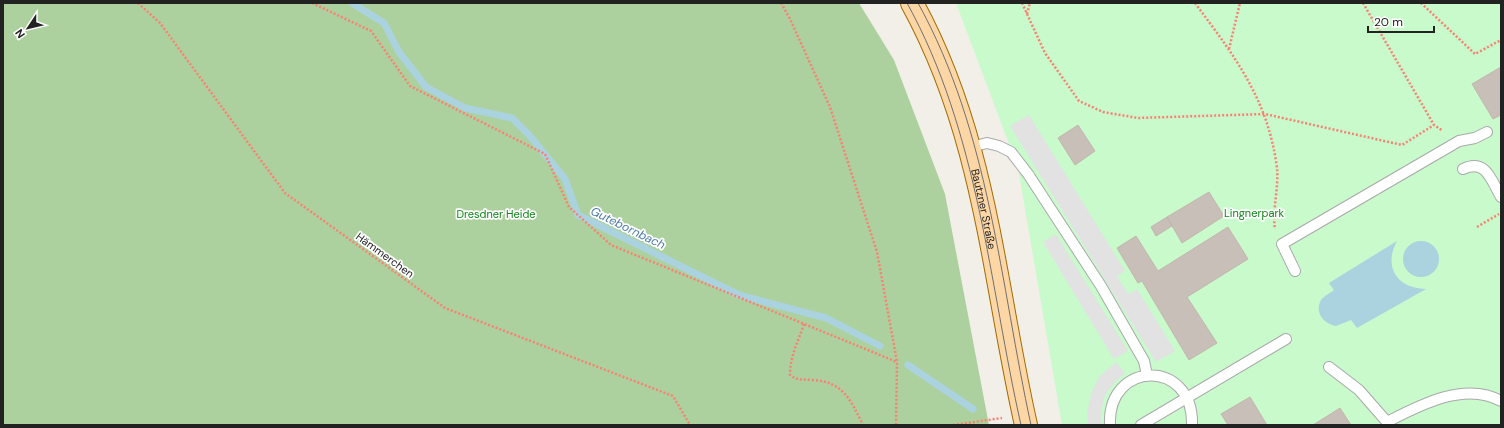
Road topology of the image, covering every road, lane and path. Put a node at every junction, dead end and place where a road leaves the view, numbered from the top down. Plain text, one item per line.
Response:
1 (138, 3) edge
2 (312, 3) edge
3 (781, 3) edge
4 (912, 3) edge
5 (1022, 3) edge
6 (1030, 3) edge
7 (1195, 3) edge
8 (1240, 3) edge
9 (1363, 3) edge
10 (1421, 3) edge
11 (1027, 14) junction
12 (1501, 40) edge
13 (1229, 49) junction
14 (1265, 114) junction
15 (1434, 125) junction
16 (1487, 132) dead end
17 (1459, 141) junction
18 (970, 148) junction
19 (1463, 168) dead end
20 (1501, 197) edge
21 (1493, 217) dead end
22 (1477, 227) dead end
23 (1282, 244) junction
24 (1294, 271) dead end
25 (804, 324) junction
26 (1286, 339) dead end
27 (897, 362) junction
28 (1329, 367) dead end
29 (1147, 375) junction
30 (1188, 397) junction
31 (1501, 401) edge
32 (1025, 420) edge
33 (690, 425) edge
34 (864, 425) edge
35 (896, 425) edge
36 (954, 425) edge
37 (1110, 425) edge
38 (1141, 425) edge
39 (1192, 425) edge

1 - 33 path, Hämmerchen
2 - 25 path
3 - 27 path
4 - 18 main road, Bautzner Straße
5 - 11 path
6 - 11 path
7 - 13 path
8 - 13 path
9 - 15 path
10 - 12 path
11 - 14 path
13 - 14 path
14 - 15 path
14 - 23 path
15 - 17 path
16 - 17 lane
17 - 23 lane
18 - 29 lane
18 - 32 main road, Bautzner Straße
19 - 20 lane
21 - 22 path
23 - 24 lane
25 - 27 path
25 - 34 path
26 - 30 lane
27 - 35 path
28 - 31 lane
29 - 30 lane
29 - 37 lane
30 - 38 lane
30 - 39 lane
32 - 36 path

